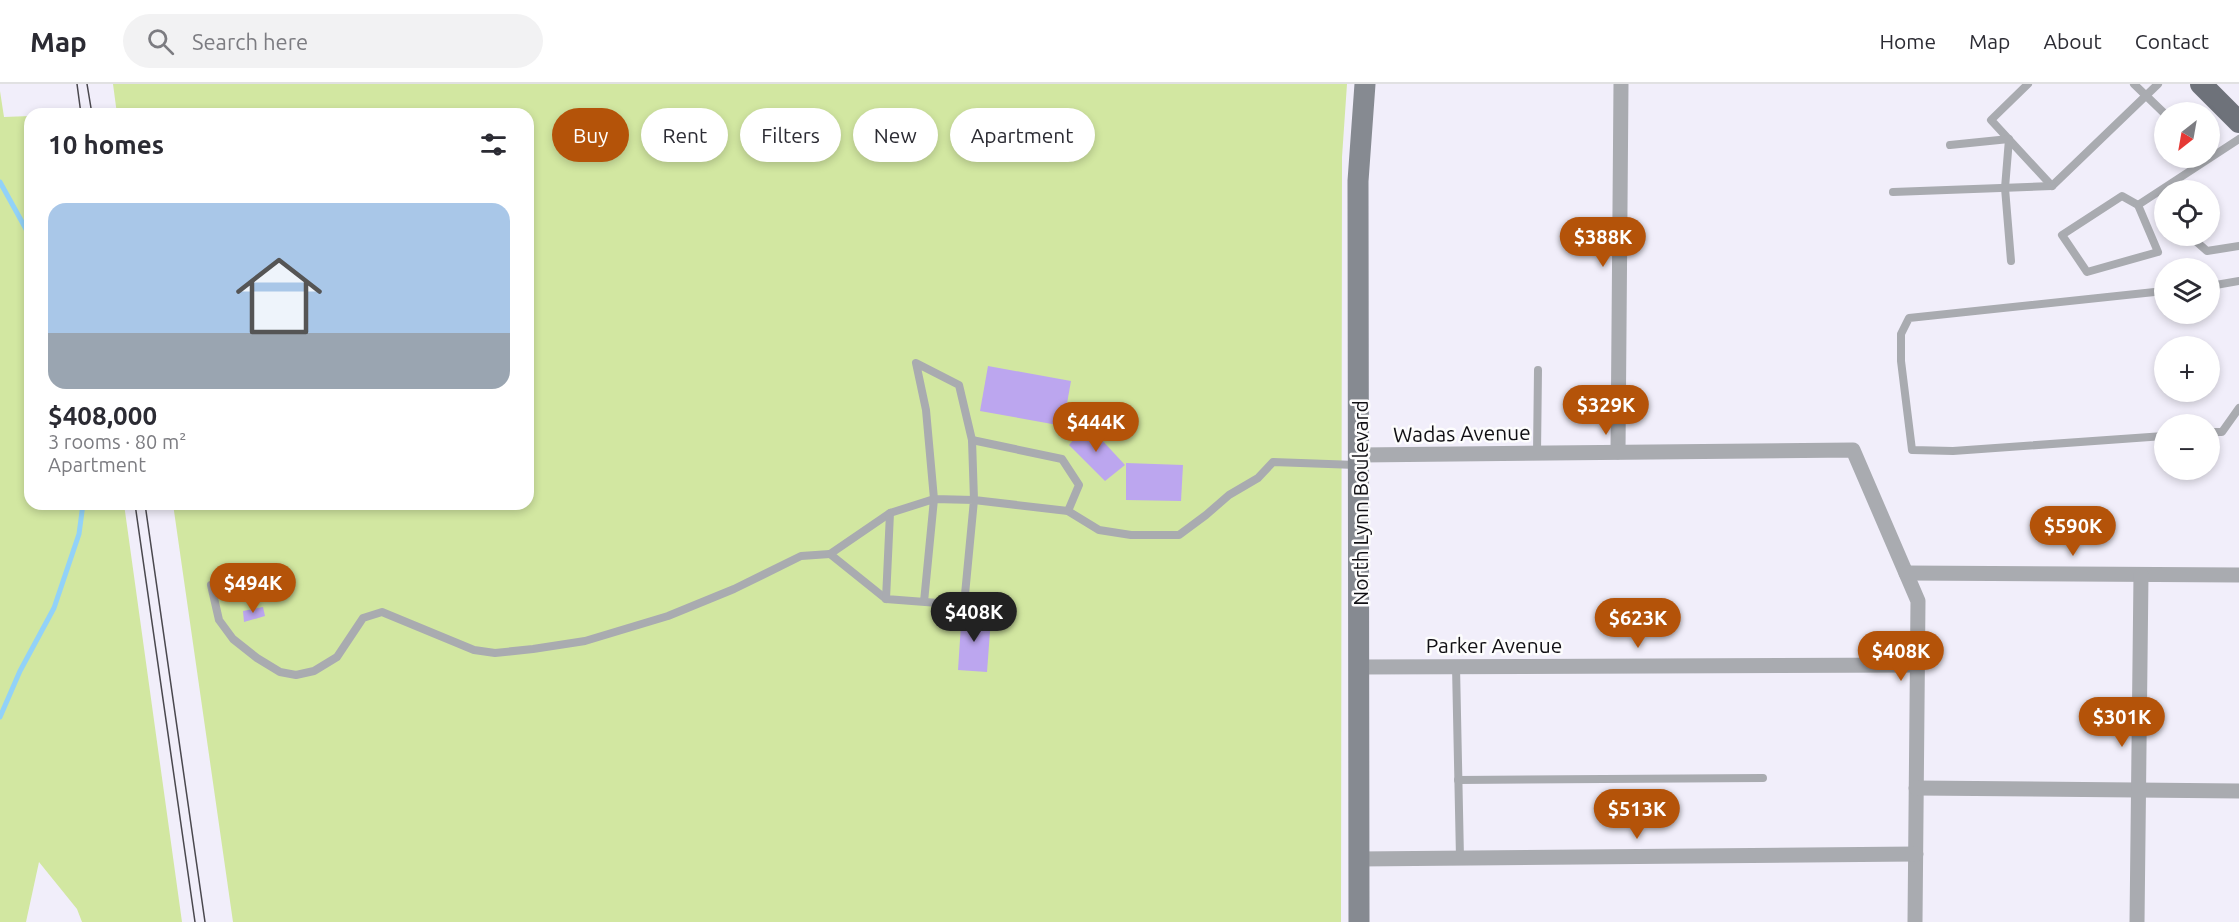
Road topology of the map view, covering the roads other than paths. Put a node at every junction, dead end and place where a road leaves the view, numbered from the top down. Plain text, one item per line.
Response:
1 (1365, 84) edge
2 (1621, 84) edge
3 (2028, 84) edge
4 (2134, 84) edge
5 (2158, 84) edge
6 (2200, 84) edge
7 (2146, 96) junction
8 (2154, 104) edge
9 (2239, 122) edge
10 (2239, 139) edge
11 (2009, 140) junction
12 (1950, 145) dead end
13 (2052, 186) junction
14 (2005, 188) junction
15 (1893, 192) dead end
16 (2138, 205) junction
17 (2201, 246) edge
18 (2239, 246) edge
19 (2011, 261) dead end
20 (2239, 281) edge
21 (2220, 284) edge
22 (2154, 292) edge
23 (1538, 370) dead end
24 (2239, 408) edge
25 (2220, 432) edge
26 (2154, 437) edge
27 (972, 440) junction
28 (1618, 452) junction
29 (1537, 453) junction
30 (1360, 460) junction
31 (934, 499) junction
32 (974, 500) junction
33 (1068, 510) junction
34 (890, 513) junction
35 (830, 554) junction
36 (1906, 573) junction
37 (2141, 574) junction
38 (2239, 575) edge
39 (211, 585) dead end
40 (886, 599) junction
41 (924, 602) junction
42 (1917, 665) junction
43 (1456, 666) junction
44 (1360, 667) junction
45 (1763, 778) dead end
46 (1458, 780) junction
47 (1916, 788) junction
48 (2138, 791) junction
49 (2239, 792) edge
50 (1916, 854) junction
51 (1460, 858) junction
52 (1359, 859) junction
53 (1359, 922) edge
54 (1915, 922) edge
55 (2137, 922) edge

1 - 30 street, North Lynn Boulevard
2 - 28 street
3 - 11 lane
4 - 7 lane
5 - 7 lane
6 - 9 main road
7 - 8 lane
7 - 13 lane
10 - 16 lane
11 - 12 lane
11 - 13 lane
11 - 14 lane
13 - 14 lane
14 - 15 lane
14 - 19 lane
16 - 16 lane
17 - 18 lane
20 - 21 lane
22 - 26 lane
23 - 29 lane
24 - 25 lane
27 - 31 lane
27 - 32 lane
27 - 33 lane
28 - 29 street, Wadas Avenue
28 - 36 street, Wadas Avenue
29 - 30 street, Wadas Avenue
30 - 33 lane
30 - 44 street, North Lynn Boulevard
31 - 32 lane
31 - 34 lane
31 - 41 lane
32 - 33 lane
32 - 41 lane
34 - 35 lane
34 - 40 lane
35 - 39 lane
35 - 40 lane
36 - 37 street
36 - 42 street
37 - 38 street
37 - 48 street
40 - 41 lane
42 - 43 street, Parker Avenue
42 - 47 street
43 - 44 street, Parker Avenue
43 - 46 lane
44 - 52 street, North Lynn Boulevard
45 - 46 lane
46 - 51 lane
47 - 48 street
47 - 50 street
48 - 49 street
48 - 55 street
50 - 51 street
50 - 54 street
51 - 52 street
52 - 53 street, North Lynn Boulevard

